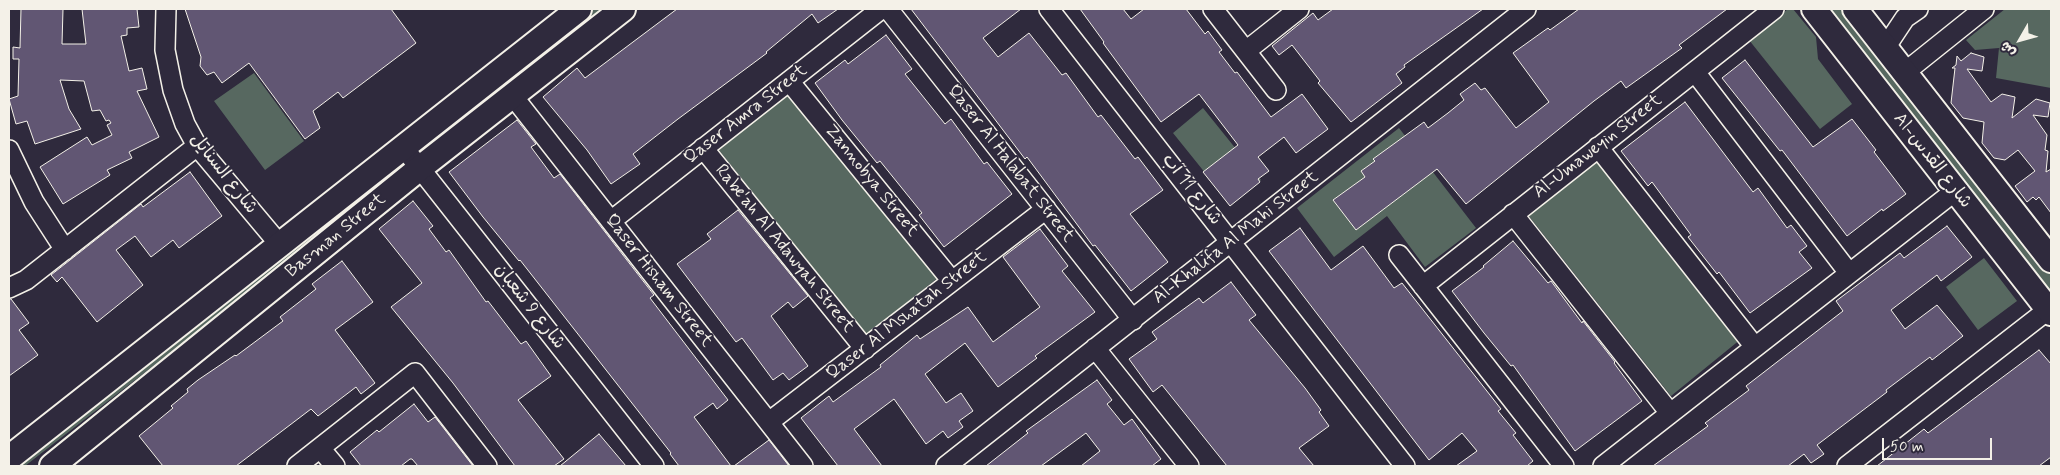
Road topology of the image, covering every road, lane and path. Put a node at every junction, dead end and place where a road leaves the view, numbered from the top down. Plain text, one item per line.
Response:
1 (166, 9) edge
2 (579, 9) edge
3 (623, 9) edge
4 (881, 9) edge
5 (888, 9) edge
6 (1049, 9) edge
7 (1213, 9) edge
8 (1299, 9) edge
9 (1526, 9) edge
10 (1774, 9) edge
11 (1814, 9) edge
12 (1855, 9) edge
13 (1918, 9) edge
14 (1974, 12) edge
15 (1885, 48) junction
16 (1246, 51) junction
17 (1695, 72) junction
18 (1904, 73) junction
19 (790, 81) junction
20 (1276, 90) dead end
21 (512, 95) junction
22 (197, 146) junction
23 (1598, 147) junction
24 (404, 148) junction
25 (704, 148) junction
26 (9, 150) edge
27 (420, 168) junction
28 (1955, 191) junction
29 (1046, 210) junction
30 (1514, 214) junction
31 (611, 221) junction
32 (1231, 241) junction
33 (280, 245) junction
34 (65, 250) junction
35 (1399, 255) dead end
36 (2051, 260) edge
37 (1849, 273) junction
38 (952, 281) junction
39 (1423, 286) junction
40 (9, 288) edge
41 (2050, 311) edge
42 (1133, 320) junction
43 (1755, 347) junction
44 (1095, 348) junction
45 (865, 349) junction
46 (1670, 413) junction
47 (769, 422) junction
48 (320, 448) junction
49 (9, 458) edge
50 (1400, 465) edge
51 (52, 466) edge
52 (297, 466) edge
53 (335, 466) edge
54 (487, 466) edge
55 (654, 466) edge
56 (803, 466) edge
57 (946, 466) edge
58 (1189, 466) edge
59 (1564, 466) edge
60 (1602, 466) edge
61 (1847, 466) edge

1 - 22 street, شارع السنايل
2 - 24 main road, Basman Street
3 - 21 main road, Basman Street
4 - 19 street, Qaser Amra Street
5 - 29 street, Qaser Al Halabat Street
6 - 32 street, شارع 11 آب
7 - 16 street
8 - 16 street
9 - 32 street, Al-Khalifa Al Mahi Street
10 - 17 street, Al-Umaweyin Street
11 - 28 main road, Al-شارع القدس
12 - 15 main road, Al-شارع القدس
13 - 15 street
14 - 18 street
15 - 18 main road, Al-شارع القدس
16 - 20 street
17 - 23 street, Al-Umaweyin Street
17 - 37 street
18 - 36 main road, Al-شارع القدس
19 - 25 street, Qaser Amra Street
19 - 38 street, Zannobya Street
21 - 27 main road, Basman Street
21 - 31 street, Qaser Hisham Street
22 - 33 street, شارع السنايل
22 - 34 street
23 - 30 street, Al-Umaweyin Street
23 - 43 street
24 - 27 street, شارع 9 شعبان
24 - 33 main road, Basman Street
25 - 31 street, Qaser Amra Street
25 - 45 street, Rabe'ah Al Adawyah Street
26 - 34 street
27 - 51 main road, Basman Street
27 - 55 street, شارع 9 شعبان
28 - 37 street
28 - 41 main road, Al-شارع القدس
29 - 38 street, Qaser Al Mshatah Street
29 - 42 street, Qaser Al Halabat Street
30 - 39 street, Al-Umaweyin Street
30 - 46 street
31 - 47 street, Qaser Hisham Street
32 - 42 street, Al-Khalifa Al Mahi Street
32 - 50 street, شارع 11 آب
33 - 49 main road, Basman Street
34 - 40 street
35 - 39 street
37 - 43 street
38 - 45 street, Qaser Al Mshatah Street
39 - 59 street
41 - 61 street
42 - 44 street, Al-Khalifa Al Mahi Street
43 - 46 street
44 - 57 street, Al-Khalifa Al Mahi Street
44 - 58 street
45 - 47 street, Qaser Al Mshatah Street
46 - 60 street
47 - 56 street, Qaser Hisham Street
48 - 52 street
48 - 53 street
48 - 54 street

